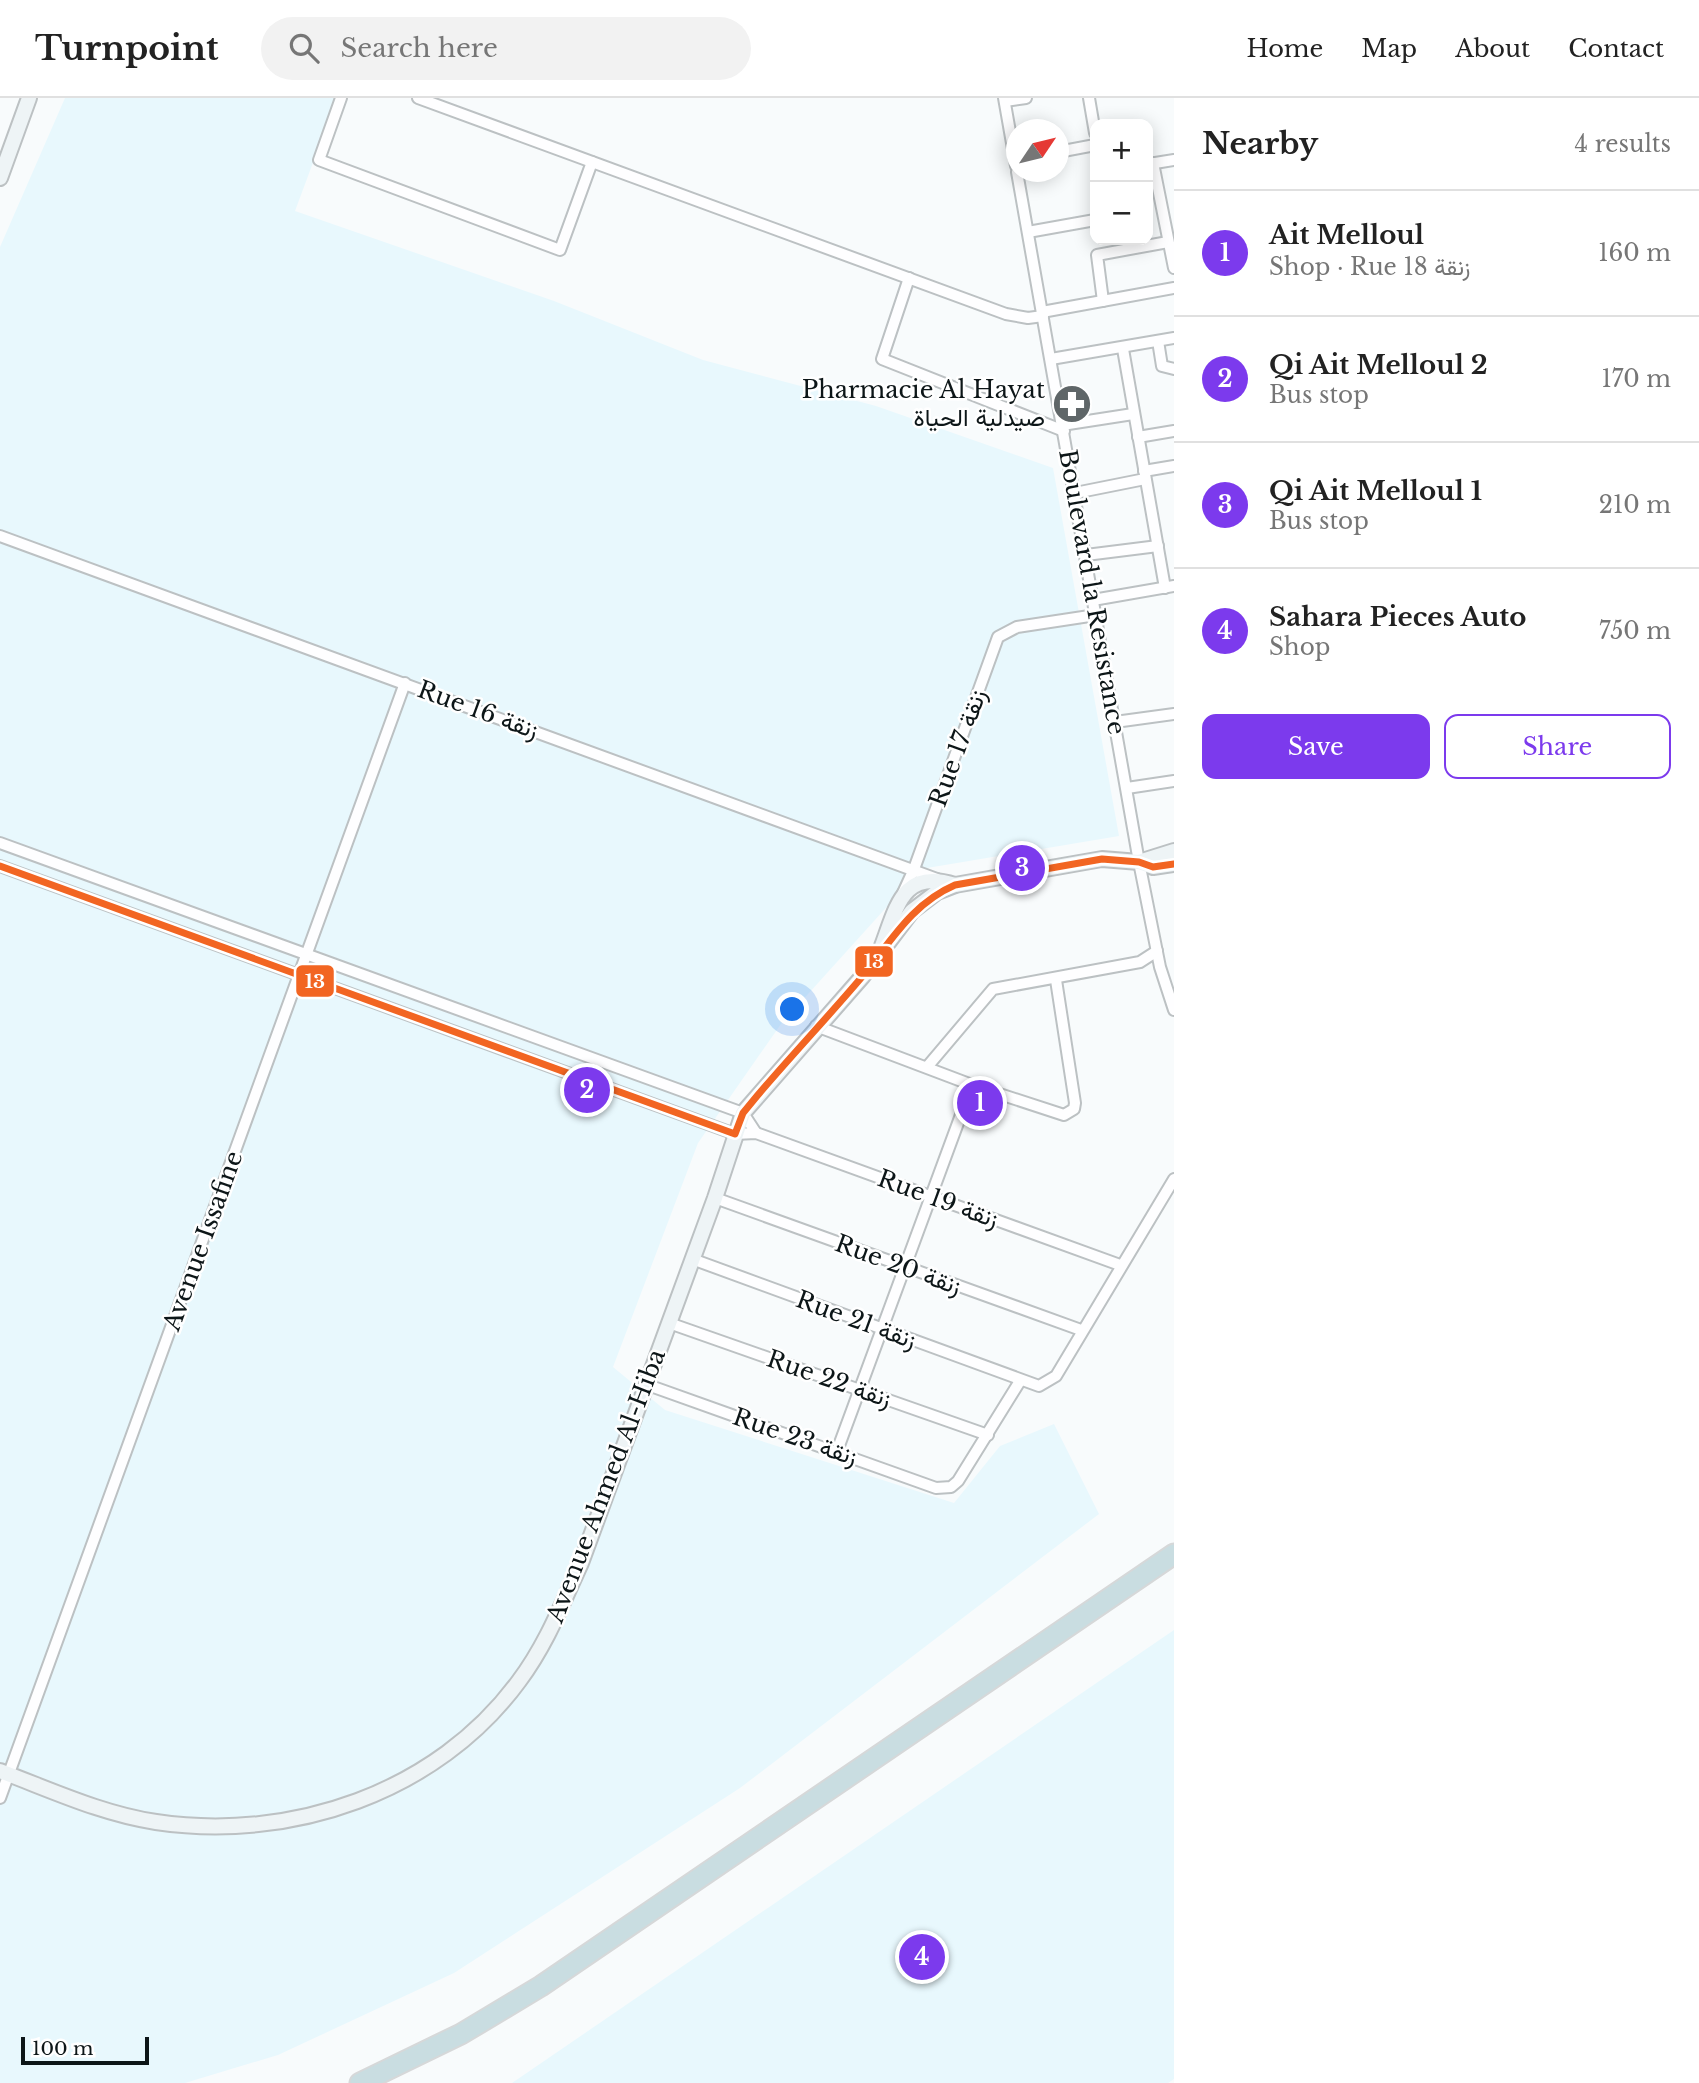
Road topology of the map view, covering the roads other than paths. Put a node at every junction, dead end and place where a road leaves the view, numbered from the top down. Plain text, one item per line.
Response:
1 (29, 98) edge
2 (341, 98) edge
3 (418, 98) edge
4 (1026, 98) edge
5 (1089, 98) edge
6 (1005, 99) edge
7 (1009, 119) edge
8 (1093, 119) edge
9 (1090, 146) edge
10 (1069, 150) edge
11 (1174, 160) edge
12 (592, 162) junction
13 (1153, 164) edge
14 (1153, 170) edge
15 (0, 178) edge
16 (1020, 182) edge
17 (1090, 221) edge
18 (1170, 225) edge
19 (1028, 232) junction
20 (1168, 242) junction
21 (1113, 245) edge
22 (1114, 252) junction
23 (1174, 268) edge
24 (909, 278) junction
25 (1174, 288) edge
26 (1103, 302) junction
27 (1043, 314) junction
28 (1174, 338) edge
29 (1158, 341) junction
30 (1123, 349) junction
31 (1051, 359) junction
32 (1174, 369) edge
33 (1133, 414) junction
34 (1063, 428) junction
35 (1174, 431) edge
36 (1138, 437) junction
37 (1174, 466) edge
38 (1145, 475) junction
39 (1074, 493) junction
40 (0, 536) edge
41 (1158, 546) junction
42 (1086, 555) junction
43 (1174, 564) edge
44 (1168, 583) edge
45 (1093, 600) junction
46 (1096, 615) junction
47 (405, 683) junction
48 (1174, 714) edge
49 (1115, 722) junction
50 (1174, 780) edge
51 (1127, 788) junction
52 (0, 843) edge
53 (21, 850) junction
54 (1174, 851) edge
55 (1139, 862) junction
56 (1174, 864) edge
57 (0, 866) edge
58 (15, 871) junction
59 (915, 876) junction
60 (109, 882) junction
61 (955, 885) junction
62 (102, 903) junction
63 (912, 911) junction
64 (1157, 951) junction
65 (305, 953) junction
66 (879, 954) junction
67 (1140, 962) junction
68 (1160, 967) junction
69 (297, 973) junction
70 (1056, 980) junction
71 (1174, 1010) edge
72 (816, 1026) junction
73 (927, 1067) junction
74 (620, 1068) junction
75 (972, 1084) junction
76 (614, 1088) junction
77 (743, 1113) junction
78 (756, 1133) junction
79 (735, 1134) junction
80 (1174, 1179) edge
81 (931, 1196) junction
82 (715, 1198) junction
83 (692, 1259) junction
84 (1120, 1265) junction
85 (904, 1268) junction
86 (669, 1323) junction
87 (881, 1329) junction
88 (1081, 1330) junction
89 (1020, 1381) junction
90 (645, 1384) junction
91 (859, 1389) junction
92 (988, 1435) junction
93 (837, 1451) junction
94 (1174, 1555) edge
95 (1174, 1569) edge
96 (4, 1773) edge
97 (0, 1798) edge
98 (360, 2083) edge
99 (390, 2083) edge

1 - 15 street
2 - 12 street
3 - 12 street
4 - 6 street
5 - 8 street
6 - 7 street, Boulevard la Resistance
9 - 10 street
11 - 13 street
12 - 24 street
14 - 18 street
16 - 19 street, Boulevard la Resistance
17 - 19 street
18 - 20 street
19 - 27 street, Boulevard la Resistance
20 - 22 street
20 - 23 street
21 - 22 street
22 - 26 street
24 - 27 street
24 - 34 street
25 - 26 street
26 - 27 street
27 - 31 street, Boulevard la Resistance
28 - 29 street
29 - 30 street
29 - 32 street
30 - 31 street
30 - 33 street
31 - 34 street, Boulevard la Resistance
33 - 34 street
33 - 36 street
34 - 39 street, Boulevard la Resistance
35 - 36 street
36 - 38 street
37 - 38 street
38 - 39 street
38 - 41 street
39 - 42 street, Boulevard la Resistance
40 - 47 street, Rue 16 زنقة
41 - 42 street
41 - 44 street
42 - 45 street, Boulevard la Resistance
43 - 44 street
44 - 45 street
45 - 46 street, Boulevard la Resistance
46 - 49 street, Boulevard la Resistance
46 - 59 street, Rue 17 زنقة
47 - 59 street, Rue 16 زنقة
47 - 65 street, Avenue Issafine
48 - 49 street
49 - 51 street, Boulevard la Resistance
50 - 51 street
51 - 55 street, Boulevard la Resistance
52 - 53 street
53 - 58 street
53 - 60 street
54 - 55 street
55 - 56 street, Avenue Ahmed Al-Hiba
55 - 61 street, Avenue Ahmed Al-Hiba
55 - 64 street, Boulevard la Resistance
57 - 58 street
58 - 62 street
59 - 61 street
59 - 63 street
59 - 66 street
60 - 62 street
60 - 65 street
61 - 63 street, Avenue Ahmed Al-Hiba
62 - 69 street
63 - 66 street, Avenue Ahmed Al-Hiba
64 - 67 street
64 - 68 street, Boulevard la Resistance
65 - 69 street, Avenue Issafine
65 - 74 street
66 - 72 street, Avenue Ahmed Al-Hiba
67 - 68 street
67 - 70 street
68 - 71 street, Boulevard la Resistance
69 - 76 street
69 - 96 street, Avenue Issafine
70 - 73 street
70 - 75 street
72 - 73 street
72 - 77 street, Avenue Ahmed Al-Hiba
73 - 75 street
74 - 76 street
74 - 77 street
75 - 81 street
76 - 79 street
77 - 78 street
77 - 79 street, Avenue Ahmed Al-Hiba
78 - 79 street, Rue 19 زنقة
78 - 81 street, Rue 19 زنقة
79 - 82 street, Avenue Ahmed Al-Hiba
80 - 84 street
81 - 84 street, Rue 19 زنقة
81 - 85 street
82 - 83 street, Avenue Ahmed Al-Hiba
82 - 85 street, Rue 20 زنقة
83 - 86 street, Avenue Ahmed Al-Hiba
83 - 87 street, Rue 21 زنقة
84 - 88 street
85 - 87 street
85 - 88 street, Rue 20 زنقة
86 - 90 street, Avenue Ahmed Al-Hiba
86 - 91 street, Rue 22 زنقة
87 - 89 street, Rue 21 زنقة
87 - 91 street
88 - 89 street
89 - 92 street
90 - 93 street, Rue 23 زنقة
90 - 96 street, Avenue Ahmed Al-Hiba
91 - 92 street, Rue 22 زنقة
91 - 93 street
92 - 93 street, Rue 23 زنقة
94 - 98 highway
95 - 99 highway
96 - 97 street, Avenue Issafine

